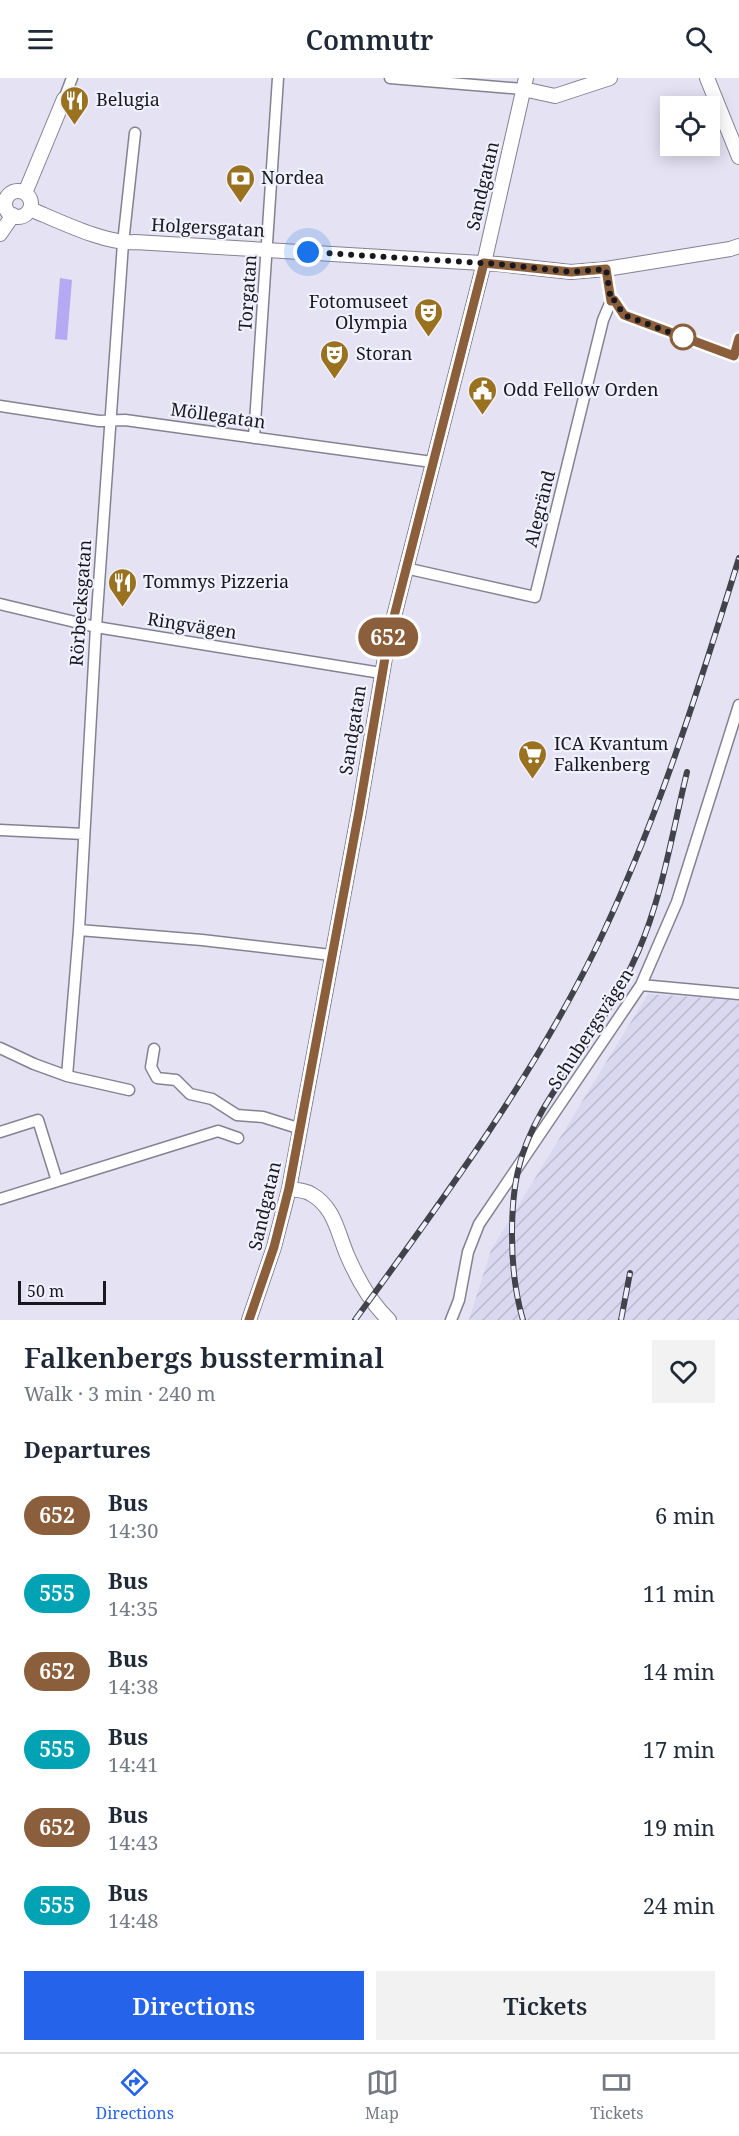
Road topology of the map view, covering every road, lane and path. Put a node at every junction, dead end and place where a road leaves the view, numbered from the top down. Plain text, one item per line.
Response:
1 (72, 78) edge
2 (278, 78) edge
3 (390, 78) edge
4 (610, 78) edge
5 (707, 78) edge
6 (524, 83) edge
7 (64, 99) joint
8 (135, 133) dead end
9 (739, 157) edge
10 (25, 193) junction
11 (3, 197) edge
12 (30, 209) junction
13 (13, 215) junction
14 (0, 234) edge
15 (123, 243) junction
16 (739, 246) edge
17 (268, 249) junction
18 (484, 263) junction
19 (606, 269) junction
20 (611, 301) junction
21 (739, 338) edge
22 (0, 406) edge
23 (110, 420) junction
24 (254, 438) junction
25 (432, 462) junction
26 (405, 567) junction
27 (0, 604) edge
28 (96, 627) junction
29 (381, 673) junction
30 (739, 705) edge
31 (0, 830) edge
32 (84, 834) junction
33 (78, 930) junction
34 (331, 955) junction
35 (641, 985) junction
36 (739, 994) edge
37 (0, 1048) edge
38 (154, 1049) dead end
39 (67, 1076) junction
40 (129, 1090) dead end
41 (300, 1129) junction
42 (0, 1132) edge
43 (238, 1138) dead end
44 (57, 1181) junction
45 (289, 1188) junction
46 (0, 1199) edge
47 (384, 1318) edge
48 (249, 1320) edge
49 (451, 1320) edge

1 - 7 street
2 - 17 street, Torgatan
3 - 6 street
4 - 6 main road
5 - 9 main road
6 - 18 main road, Sandgatan
7 - 10 main road
8 - 15 street, Rörbecksgatan
10 - 11 main road
10 - 12 main road
11 - 13 main road
12 - 13 main road
12 - 15 main road, Holgersgatan
13 - 14 main road
15 - 17 main road, Holgersgatan
15 - 23 street, Rörbecksgatan
16 - 19 main road, Holgersgatan
17 - 18 main road, Holgersgatan
17 - 24 street, Torgatan
18 - 19 main road, Holgersgatan
18 - 25 main road, Sandgatan
19 - 20 street
20 - 21 street
20 - 26 street, Alegränd
22 - 23 street, Möllegatan
23 - 24 street, Möllegatan
23 - 28 street, Rörbecksgatan
24 - 25 street, Möllegatan
25 - 26 main road, Sandgatan
26 - 29 main road, Sandgatan
27 - 28 street, Ringvägen
28 - 29 street, Ringvägen
28 - 32 street, Rörbecksgatan
29 - 34 main road, Sandgatan
30 - 35 street, Schubergsvägen
31 - 32 street
32 - 33 street, Rörbecksgatan
33 - 34 street
33 - 39 street, Rörbecksgatan
34 - 41 main road, Sandgatan
35 - 36 street
35 - 49 street, Schubergsvägen
37 - 39 street
38 - 41 street
39 - 40 street
41 - 45 main road, Sandgatan
42 - 44 street
43 - 44 street
44 - 46 street
45 - 47 main road
45 - 48 main road, Sandgatan

